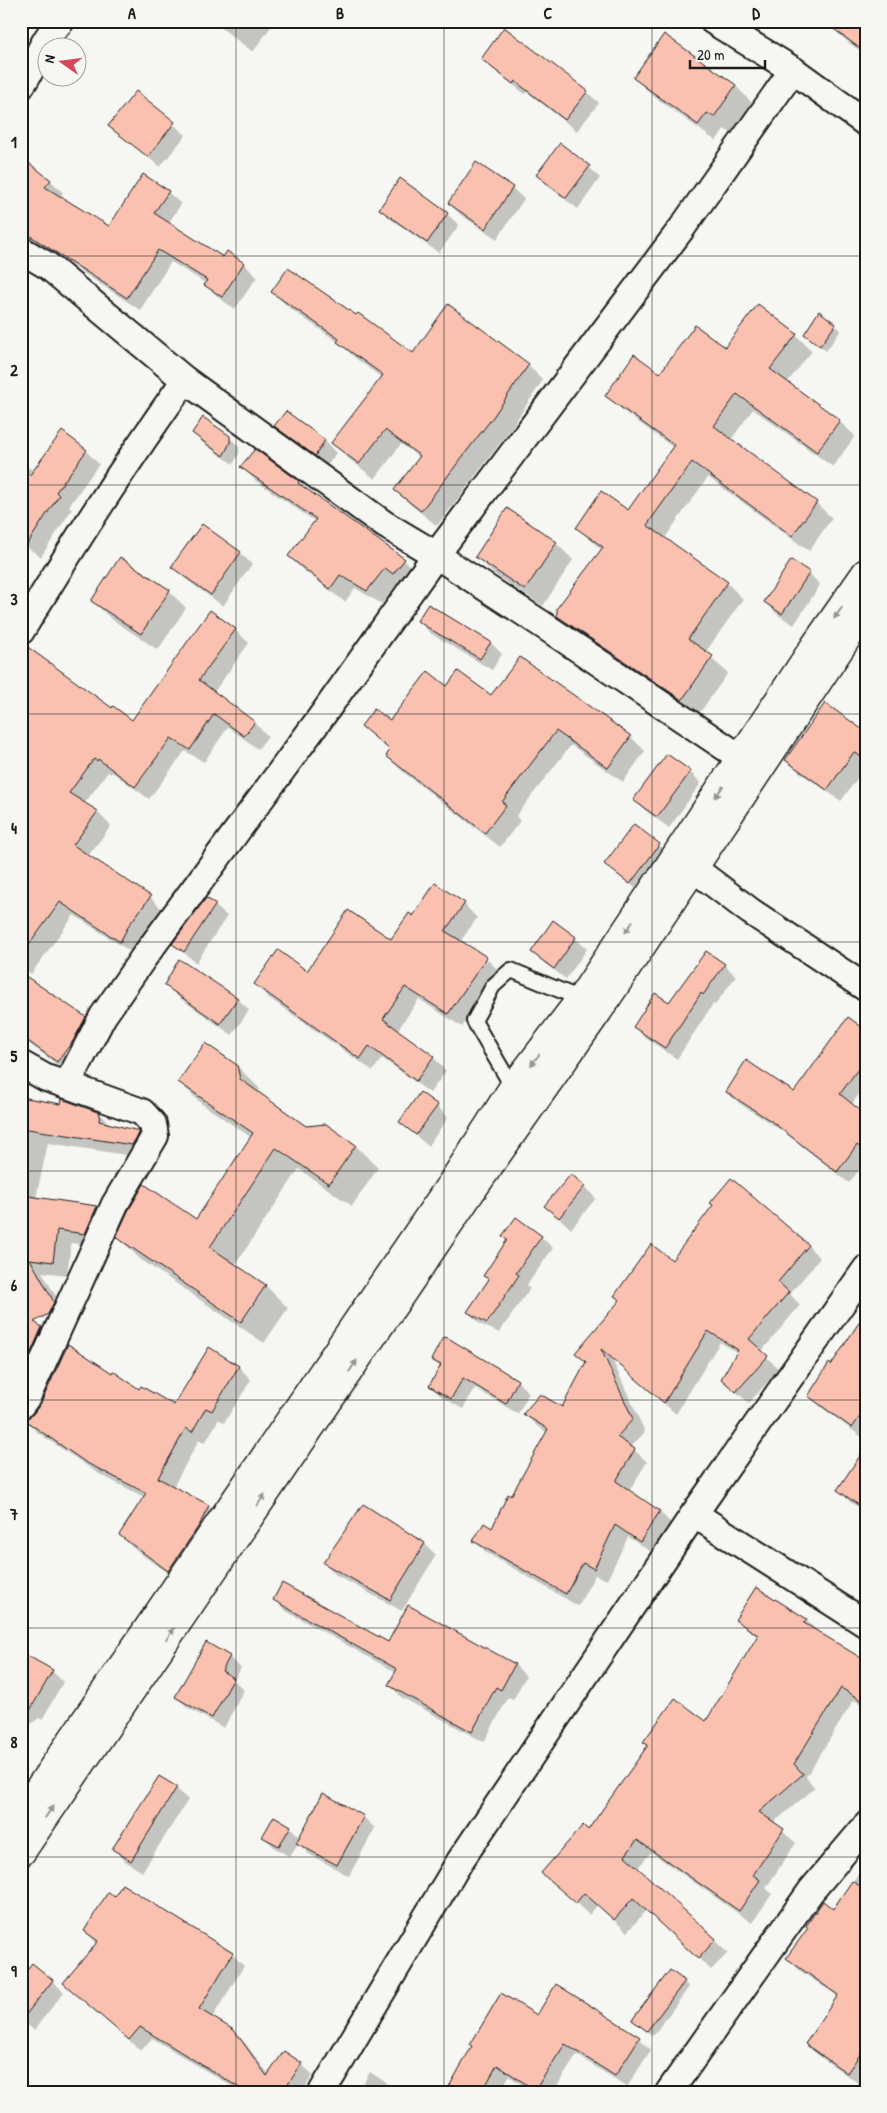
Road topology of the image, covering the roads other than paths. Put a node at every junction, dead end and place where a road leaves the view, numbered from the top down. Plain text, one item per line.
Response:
1 (61, 21) edge
2 (713, 21) edge
3 (793, 70) junction
4 (21, 86) edge
5 (866, 123) edge
6 (21, 250) edge
7 (185, 380) junction
8 (436, 555) junction
9 (866, 573) edge
10 (866, 609) edge
11 (21, 631) edge
12 (741, 758) junction
13 (693, 868) junction
14 (866, 988) edge
15 (581, 999) junction
16 (21, 1064) edge
17 (67, 1085) junction
18 (513, 1088) junction
19 (866, 1269) edge
20 (21, 1405) edge
21 (694, 1514) junction
22 (866, 1624) edge
23 (137, 1664) junction
24 (21, 1815) edge
25 (866, 1826) edge
26 (21, 1852) edge
27 (322, 2092) edge
28 (669, 2092) edge

1 - 4 street
2 - 3 street
3 - 5 street
3 - 8 street
6 - 7 street
7 - 8 street
7 - 11 street
8 - 12 street
8 - 17 street
9 -> 12 main road
10 - 13 main road
12 -> 15 main road
13 - 14 street
23 -> 13 main road
15 -> 18 main road
15 - 18 lane
16 - 17 street
17 - 20 street
18 - 23 main road
19 - 21 street
21 - 22 street
21 - 27 street
23 - 24 main road
26 -> 23 main road
25 - 28 street

